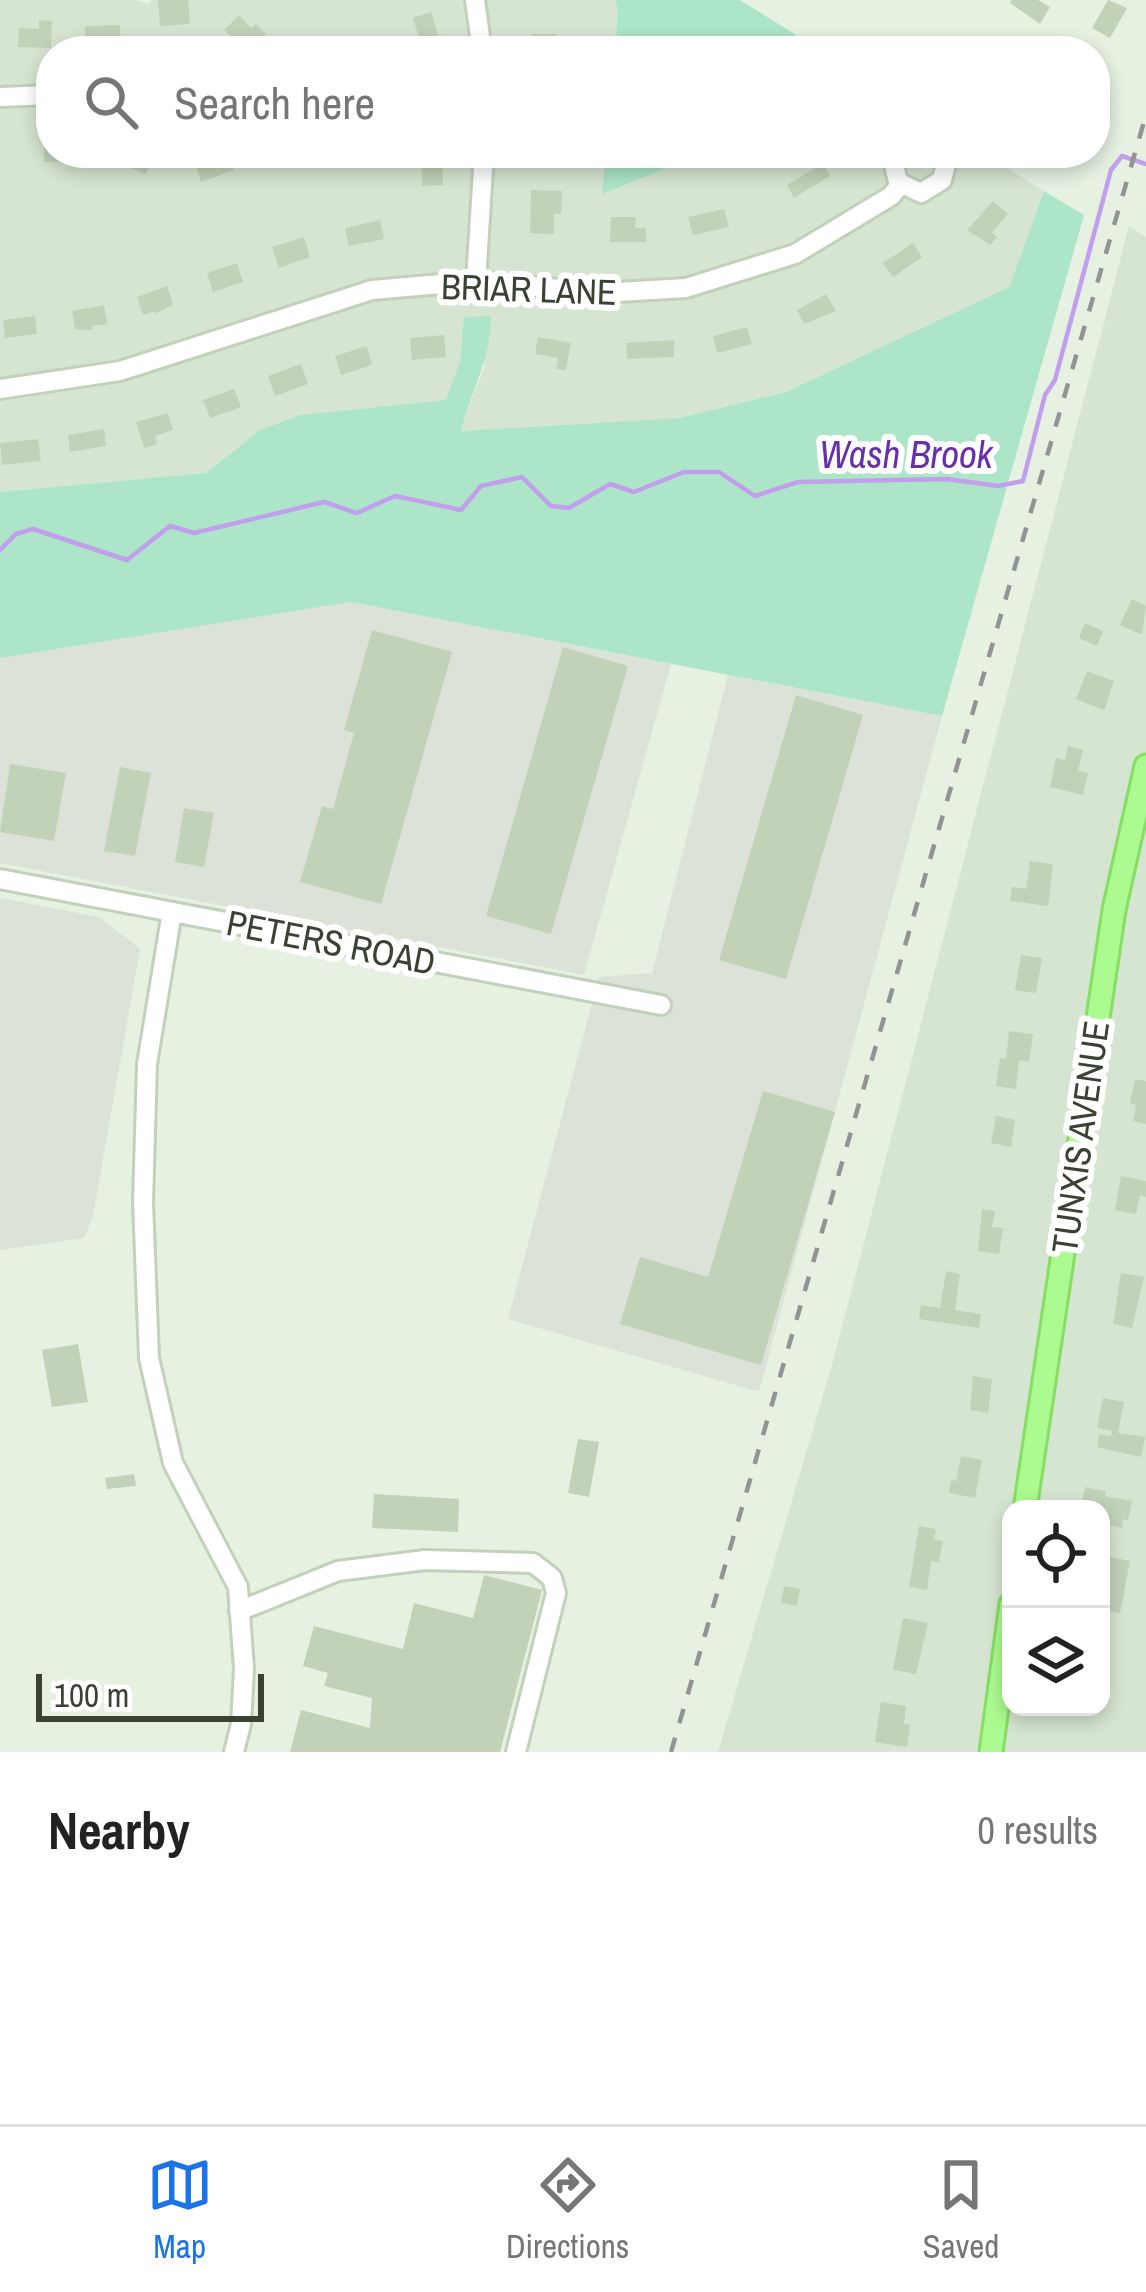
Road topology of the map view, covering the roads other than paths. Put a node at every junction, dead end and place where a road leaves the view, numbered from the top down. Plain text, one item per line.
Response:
1 (475, 0) edge
2 (480, 36) edge
3 (36, 96) edge
4 (0, 97) edge
5 (483, 168) edge
6 (895, 168) edge
7 (945, 168) edge
8 (901, 184) junction
9 (476, 281) junction
10 (0, 389) edge
11 (1146, 766) edge
12 (0, 879) edge
13 (172, 912) junction
14 (661, 1005) dead end
15 (1026, 1500) edge
16 (1010, 1608) edge
17 (239, 1611) junction
18 (234, 1752) edge
19 (517, 1752) edge
20 (992, 1752) edge

1 - 2 street
3 - 4 street
5 - 9 street
6 - 8 street
7 - 8 street, BRIAR LANE
8 - 9 street, BRIAR LANE
9 - 10 street, BRIAR LANE
11 - 15 main road, TUNXIS AVENUE
12 - 13 street, PETERS ROAD
13 - 14 street, PETERS ROAD
13 - 17 street
16 - 20 main road
17 - 18 street
17 - 19 street

